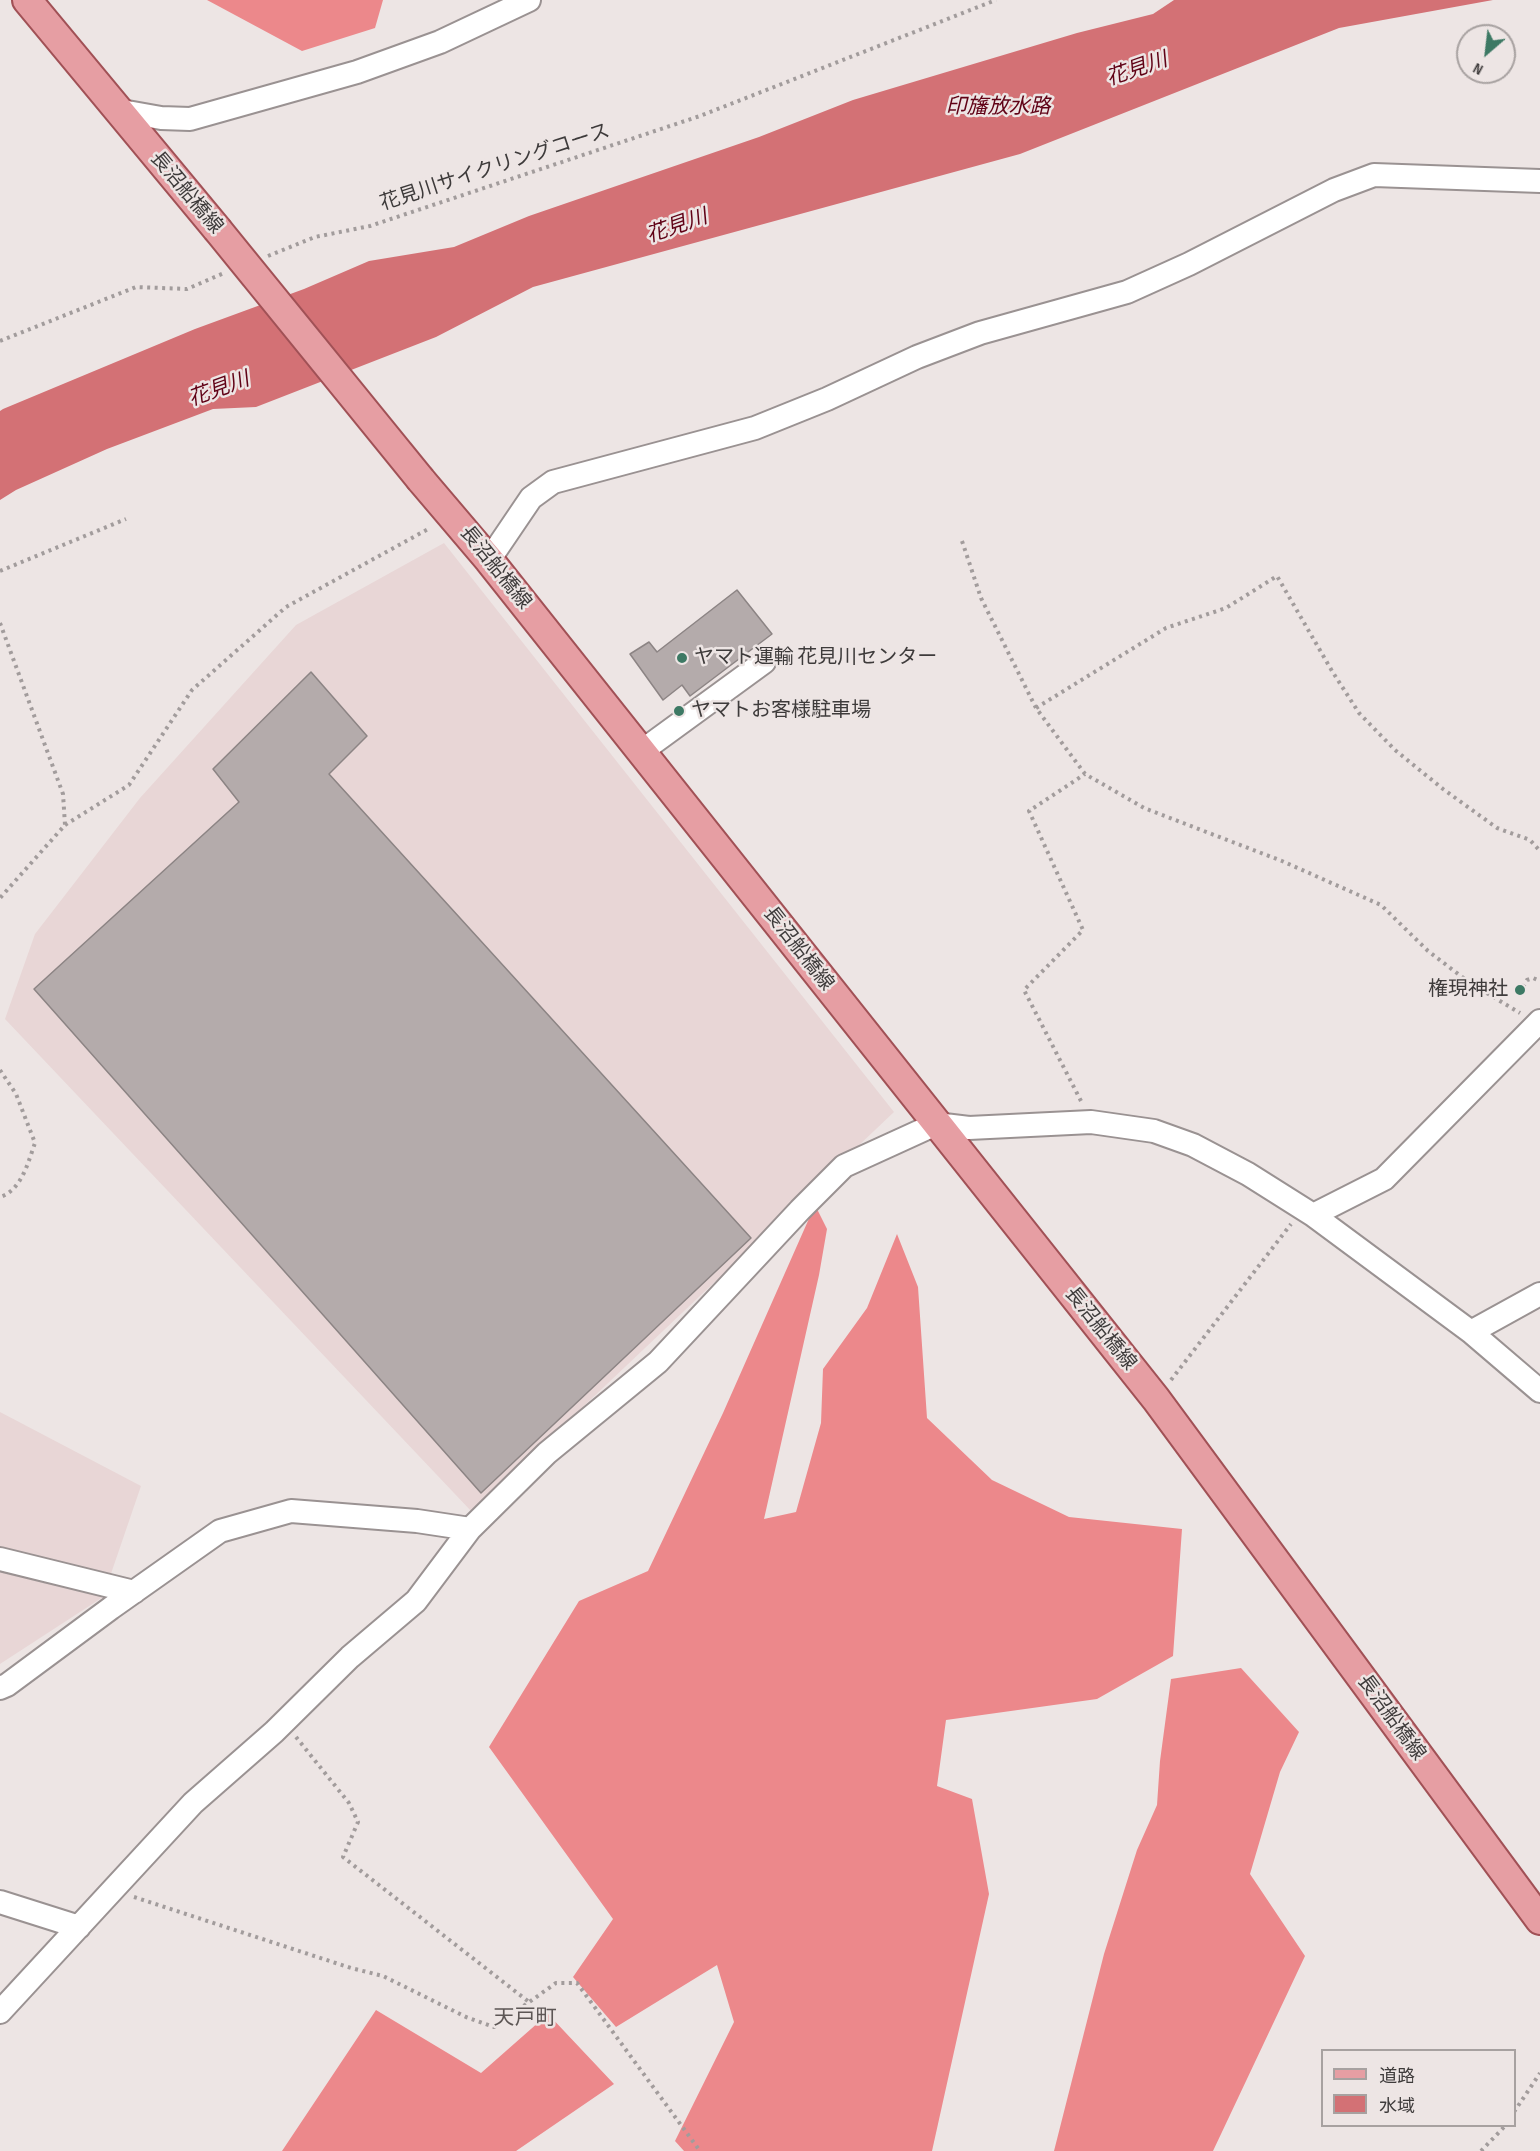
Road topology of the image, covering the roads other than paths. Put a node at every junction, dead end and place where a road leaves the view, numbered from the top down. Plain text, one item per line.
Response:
1 (27, 0) edge
2 (529, 0) edge
3 (116, 110) junction
4 (1540, 181) edge
5 (489, 560) junction
6 (764, 662) dead end
7 (642, 751) junction
8 (1533, 1018) edge
9 (936, 1124) junction
10 (1308, 1211) junction
11 (1540, 1294) edge
12 (1471, 1332) junction
13 (1540, 1391) edge
14 (470, 1529) junction
15 (0, 1559) edge
16 (134, 1592) junction
17 (0, 1688) edge
18 (0, 1902) edge
19 (1540, 1920) edge
20 (80, 1927) junction
21 (0, 2012) edge

1 - 3 main road, 長沼船橋線
2 - 3 street
3 - 5 main road, 長沼船橋線, bridge
4 - 5 street
5 - 7 main road, 長沼船橋線
6 - 7 street
7 - 9 main road, 長沼船橋線
8 - 10 street
9 - 10 street
9 - 14 street
9 - 19 main road, 長沼船橋線
10 - 12 street
11 - 12 street
12 - 13 street
14 - 16 street
14 - 20 street
15 - 16 street
16 - 17 street
18 - 20 street
20 - 21 street

